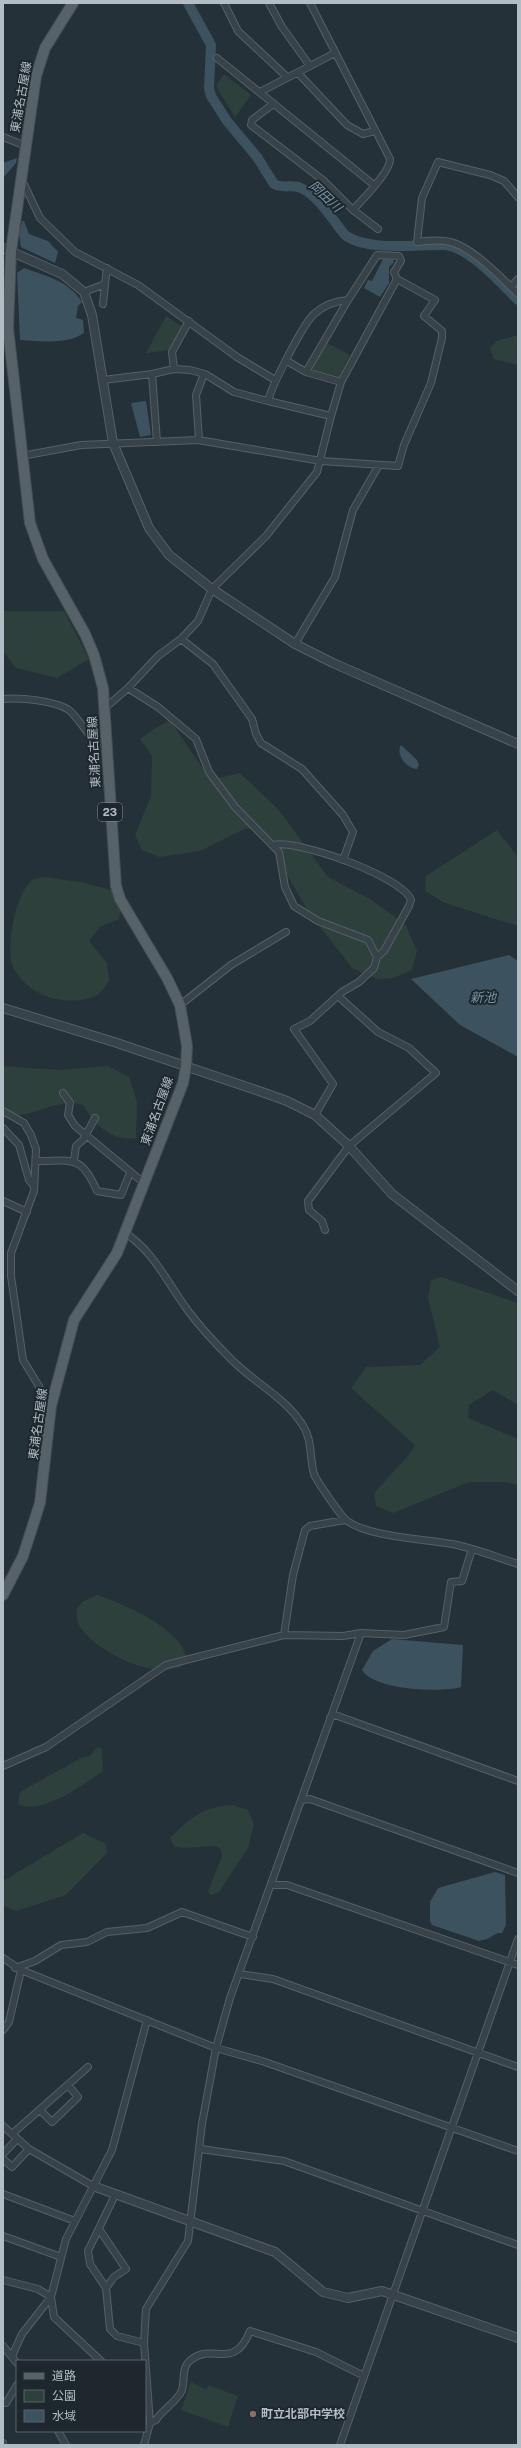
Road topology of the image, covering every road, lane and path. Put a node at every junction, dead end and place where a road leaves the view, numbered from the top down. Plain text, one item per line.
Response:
1 (72, 3) edge
2 (224, 3) edge
3 (269, 3) edge
4 (310, 3) edge
5 (335, 53) junction
6 (216, 58) dead end
7 (310, 66) junction
8 (298, 73) junction
9 (287, 77) junction
10 (260, 92) junction
11 (273, 104) junction
12 (376, 131) junction
13 (3, 137) edge
14 (26, 146) junction
15 (20, 177) junction
16 (374, 185) junction
17 (518, 197) edge
18 (354, 210) junction
19 (378, 230) dead end
20 (7, 250) edge
21 (107, 268) junction
22 (397, 279) junction
23 (518, 279) edge
24 (105, 284) junction
25 (511, 287) junction
26 (84, 292) junction
27 (518, 294) edge
28 (348, 300) junction
29 (103, 304) dead end
30 (189, 321) junction
31 (287, 360) junction
32 (174, 369) junction
33 (306, 372) junction
34 (152, 374) junction
35 (204, 374) junction
36 (103, 380) junction
37 (275, 380) junction
38 (340, 382) junction
39 (268, 401) junction
40 (331, 416) junction
41 (199, 440) junction
42 (157, 442) junction
43 (113, 443) junction
44 (22, 456) junction
45 (321, 461) junction
46 (378, 465) junction
47 (212, 589) junction
48 (180, 639) junction
49 (295, 644) junction
50 (128, 688) junction
51 (3, 692) edge
52 (11, 698) junction
53 (3, 699) edge
54 (105, 708) junction
55 (518, 744) edge
56 (107, 749) junction
57 (274, 845) junction
58 (343, 860) junction
59 (286, 932) dead end
60 (377, 957) junction
61 (338, 996) junction
62 (180, 1005) junction
63 (3, 1008) edge
64 (186, 1067) junction
65 (64, 1093) dead end
66 (3, 1110) edge
67 (315, 1115) junction
68 (95, 1118) dead end
69 (3, 1128) edge
70 (84, 1136) junction
71 (349, 1146) junction
72 (36, 1161) junction
73 (74, 1161) junction
74 (130, 1173) junction
75 (144, 1184) junction
76 (34, 1186) junction
77 (3, 1201) edge
78 (27, 1212) junction
79 (325, 1230) dead end
80 (125, 1233) junction
81 (3, 1276) edge
82 (11, 1276) junction
83 (518, 1291) edge
84 (51, 1406) junction
85 (345, 1520) junction
86 (472, 1549) junction
87 (518, 1564) edge
88 (3, 1595) edge
89 (361, 1633) junction
90 (284, 1634) junction
91 (330, 1718) junction
92 (3, 1766) edge
93 (518, 1781) edge
94 (301, 1800) junction
95 (518, 1873) edge
96 (271, 1885) junction
97 (253, 1937) junction
98 (518, 1939) edge
99 (3, 1958) edge
100 (511, 1963) junction
101 (518, 1965) edge
102 (18, 1969) junction
103 (240, 1974) junction
104 (147, 2020) junction
105 (3, 2030) edge
106 (216, 2048) junction
107 (479, 2052) junction
108 (88, 2067) dead end
109 (518, 2067) edge
110 (68, 2085) junction
111 (40, 2110) junction
112 (3, 2126) edge
113 (452, 2127) junction
114 (12, 2134) junction
115 (18, 2139) junction
116 (29, 2149) junction
117 (201, 2149) junction
118 (518, 2152) edge
119 (3, 2154) edge
120 (3, 2159) edge
121 (93, 2186) junction
122 (3, 2194) edge
123 (115, 2195) junction
124 (423, 2210) junction
125 (75, 2220) junction
126 (191, 2221) junction
127 (99, 2229) junction
128 (3, 2236) edge
129 (518, 2245) edge
130 (61, 2257) junction
131 (3, 2280) edge
132 (106, 2288) junction
133 (392, 2294) junction
134 (51, 2297) junction
135 (518, 2338) edge
136 (144, 2343) junction
137 (3, 2346) edge
138 (12, 2356) junction
139 (100, 2360) edge
140 (145, 2360) edge
141 (16, 2361) edge
142 (364, 2376) junction
143 (16, 2387) edge
144 (3, 2403) edge
145 (146, 2408) edge
146 (150, 2423) junction
147 (59, 2432) edge
148 (66, 2445) edge
149 (144, 2445) edge
150 (340, 2445) edge

1 - 14 main road, 東浦名古屋線 / 23
2 - 9 street
3 - 7 street
4 - 5 street
5 - 7 street
5 - 12 street
6 - 10 street
7 - 8 street
8 - 9 street
8 - 12 street
9 - 10 street
10 - 11 street
11 - 16 street
11 - 18 street
12 - 16 street
13 - 14 street
14 - 15 main road, 東浦名古屋線 / 23
15 - 20 main road, 東浦名古屋線 / 23
15 - 21 street
16 - 18 street
17 - 25 street
18 - 19 street
20 - 26 street
20 - 44 main road, 東浦名古屋線 / 23
21 - 24 street
21 - 30 street
22 - 28 street
22 - 38 street
22 - 46 street
23 - 25 street
24 - 26 street
24 - 29 street
25 - 27 street
26 - 36 street
28 - 31 street
28 - 33 street
30 - 32 street
30 - 37 street
31 - 33 street
31 - 37 street
32 - 34 street
32 - 35 street
33 - 38 street
34 - 36 street
34 - 42 street
35 - 39 street
35 - 41 street
36 - 43 street
37 - 39 street
38 - 40 street
39 - 40 street
40 - 45 street
41 - 42 street
41 - 45 street
42 - 43 street
43 - 44 street
43 - 47 street
44 - 54 main road, 東浦名古屋線 / 23
45 - 46 street
45 - 47 street
46 - 49 street
47 - 48 street
47 - 49 street
48 - 50 street
48 - 58 street
49 - 55 street
50 - 54 street
50 - 57 street
51 - 52 street
52 - 53 street
52 - 56 street
54 - 56 main road, 東浦名古屋線 / 23
56 - 62 main road, 東浦名古屋線 / 23
57 - 58 street
57 - 60 street
58 - 60 street
59 - 62 street
60 - 61 street
61 - 67 street
61 - 71 street
62 - 64 main road, 東浦名古屋線 / 23
63 - 64 street
64 - 67 street
64 - 75 main road, 東浦名古屋線 / 23
65 - 70 street
66 - 72 street
67 - 71 street
68 - 70 street
69 - 76 street
70 - 73 street
70 - 74 street
71 - 79 street
71 - 83 street
72 - 73 street
72 - 76 street
73 - 74 street
74 - 75 street
75 - 80 main road, 東浦名古屋線 / 23
76 - 78 street
77 - 78 street
78 - 82 street
80 - 84 main road, 東浦名古屋線 / 23
80 - 85 street
81 - 82 street
82 - 84 street
84 - 88 main road, 東浦名古屋線 / 23
85 - 86 street
85 - 90 street
86 - 87 street
86 - 89 street
89 - 90 street
89 - 91 street
90 - 92 street
91 - 93 street
91 - 94 street
94 - 95 street
94 - 96 street
96 - 97 street
96 - 100 street
97 - 102 street
97 - 103 street
98 - 100 street
99 - 102 street
100 - 101 street
100 - 107 street
102 - 104 street
102 - 105 street
103 - 106 street
103 - 107 street
104 - 106 street
104 - 121 street
106 - 113 street
106 - 117 street
107 - 109 street
107 - 113 street
108 - 110 street
110 - 111 street
110 - 111 street
111 - 114 street
112 - 114 street
113 - 118 street
113 - 124 street
114 - 115 street
115 - 116 street
115 - 119 street
116 - 120 street
116 - 121 street
117 - 124 street
117 - 126 street
121 - 123 street
121 - 125 street
122 - 125 street
123 - 126 street
123 - 127 street
124 - 129 street
124 - 133 street
125 - 130 street
126 - 133 street
126 - 136 street
127 - 132 street
127 - 132 street
128 - 130 street
130 - 134 street
131 - 134 street
132 - 136 street
133 - 135 street
133 - 142 street
134 - 138 street
134 - 139 street
136 - 140 street
137 - 138 street
138 - 141 street
142 - 146 street
142 - 150 street
143 - 144 street
145 - 146 street
146 - 149 street
147 - 148 street

